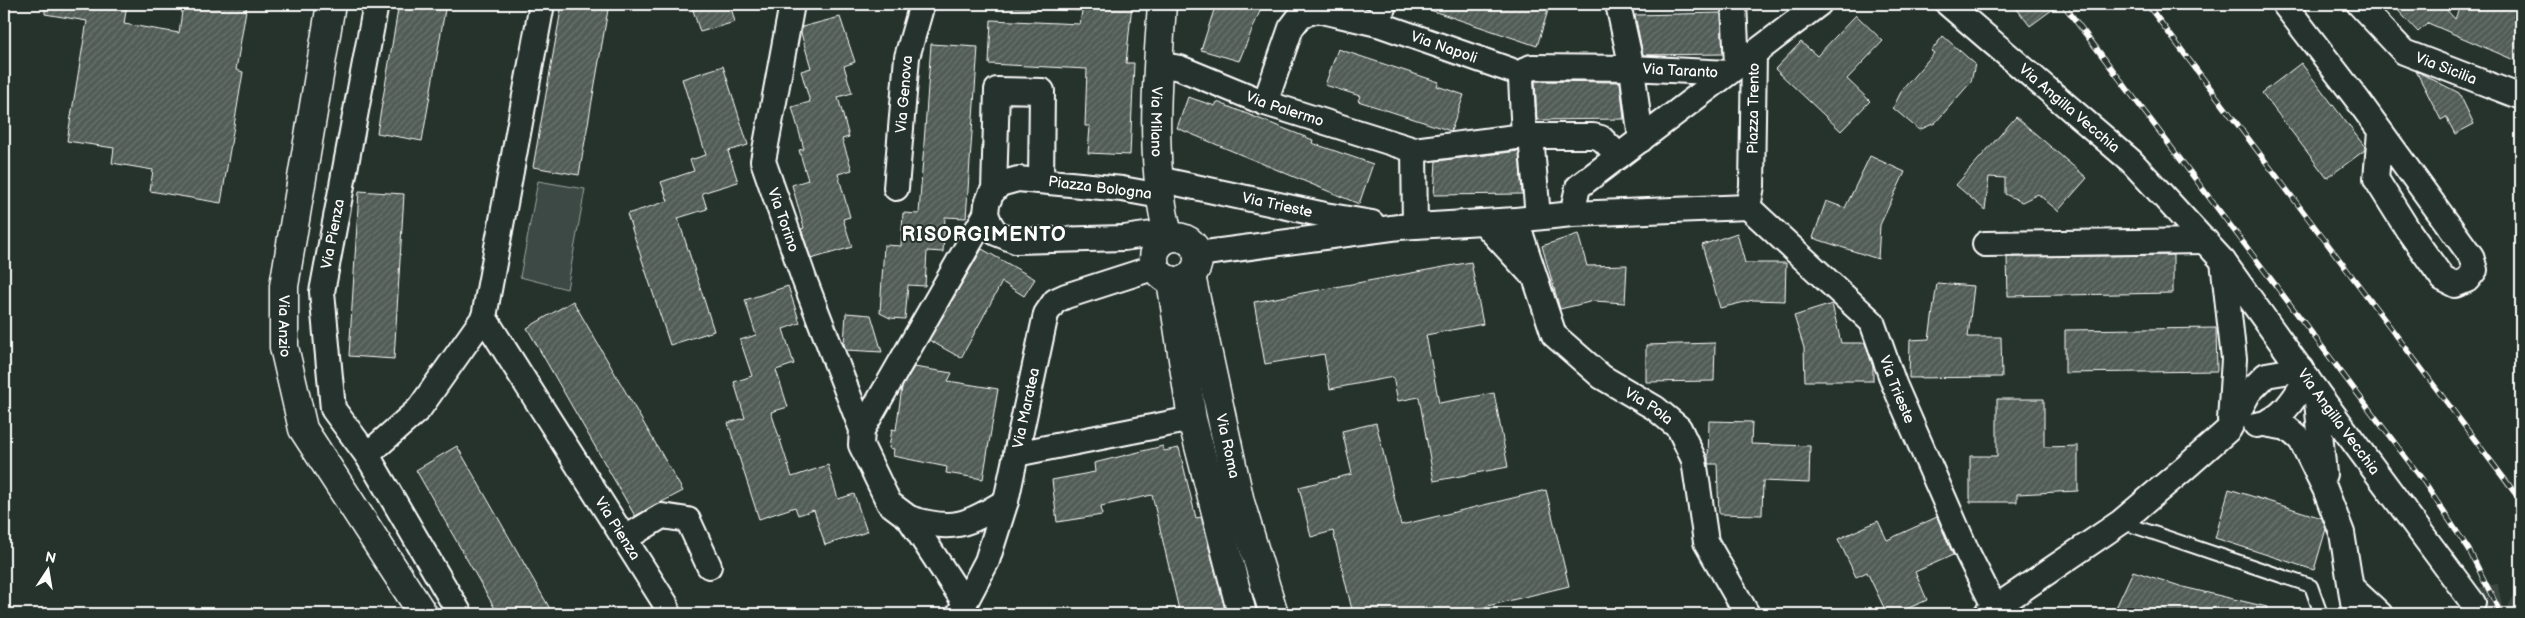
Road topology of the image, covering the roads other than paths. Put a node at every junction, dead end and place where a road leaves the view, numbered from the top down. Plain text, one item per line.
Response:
1 (331, 4) edge
2 (376, 4) edge
3 (542, 4) edge
4 (792, 4) edge
5 (922, 4) edge
6 (1162, 4) edge
7 (1618, 4) edge
8 (1734, 4) edge
9 (1819, 4) edge
10 (1948, 4) edge
11 (2284, 4) edge
12 (2359, 4) edge
13 (1314, 8) edge
14 (1381, 14) edge
15 (1158, 64) junction
16 (1740, 64) junction
17 (1632, 68) junction
18 (1510, 70) dead end
19 (2521, 97) edge
20 (1265, 104) junction
21 (2380, 132) junction
22 (1527, 136) junction
23 (1641, 140) junction
24 (1414, 150) junction
25 (1619, 156) junction
26 (1041, 181) junction
27 (896, 188) dead end
28 (1159, 188) junction
29 (994, 190) junction
30 (1748, 207) junction
31 (986, 214) junction
32 (1572, 214) junction
33 (1527, 219) junction
34 (1483, 222) junction
35 (1407, 227) junction
36 (1168, 235) junction
37 (2206, 241) junction
38 (1986, 244) dead end
39 (2223, 260) junction
40 (1179, 269) junction
41 (1536, 278) junction
42 (484, 317) junction
43 (2308, 379) junction
44 (1192, 419) junction
45 (2264, 424) junction
46 (2229, 429) junction
47 (862, 430) junction
48 (1016, 454) junction
49 (367, 455) junction
50 (2325, 488) junction
51 (1006, 501) junction
52 (909, 518) junction
53 (2121, 522) junction
54 (624, 539) junction
55 (709, 566) dead end
56 (2352, 588) junction
57 (2473, 603) dead end
58 (962, 609) edge
59 (1993, 612) edge
60 (424, 614) edge
61 (460, 614) edge
62 (668, 614) edge
63 (1242, 614) edge
64 (1274, 614) edge
65 (1747, 614) edge
66 (2321, 614) edge
67 (2354, 614) edge
68 (2380, 614) edge

1 - 60 main road, Via Anzio
2 - 49 street, Via Pienza
3 - 42 street
4 - 47 street, Via Torino
5 - 27 street, Via Genova
6 - 15 main road, Via Milano
7 - 17 street, Via Taranto
8 - 16 street, Via Taranto
9 - 16 street
10 - 37 street, Via Angilla Vecchia
11 - 21 street
12 - 19 street, Via Sicilia
13 - 14 street, Via Napoli
13 - 20 street, Via Napoli
14 - 18 street, Via Napoli
15 - 20 street, Via Palermo
15 - 28 main road, Via Milano
16 - 17 street, Via Taranto
16 - 23 street, Piazza Trento
16 - 30 street, Piazza Trento
17 - 22 street
17 - 23 street, Via Taranto
20 - 24 street, Via Palermo
21 - 21 street
22 - 24 street, Via Palermo
22 - 25 street, Via Palermo
22 - 33 street
23 - 25 street, Piazza Trento
24 - 35 street
25 - 32 street, Piazza Trento
26 - 28 street, Piazza Bologna
26 - 29 street, Piazza Bologna
26 - 29 street, Piazza Bologna
28 - 35 street, Via Trieste
28 - 36 main road, Via Milano
29 - 31 street, Piazza Bologna
30 - 32 street
30 - 59 street, Via Trieste
31 - 36 street
31 - 47 street
32 - 33 street, Via Trieste
33 - 34 street, Via Trieste
33 - 41 street, Via Pola
34 - 35 street, Via Trieste
34 - 41 street
35 - 40 street, Via Trieste
36 - 40 main road
37 - 38 street
37 - 39 street, Via Angilla Vecchia
39 - 43 street, Via Angilla Vecchia
39 - 46 street
40 - 44 main road, Via Roma
40 - 48 street, Via Maratea
40 - 64 main road, Via Roma
41 - 65 street, Via Pola
42 - 49 street
42 - 54 street, Via Pienza
43 - 45 street
43 - 46 street
43 - 50 street
43 - 57 street, Via Angilla Vecchia
44 - 48 street
44 - 63 main road, Via Roma
45 - 46 street
45 - 50 street
46 - 53 street
47 - 52 street, Via Torino
48 - 51 street, Via Maratea
49 - 61 street, Via Pienza
50 - 56 street
51 - 52 street
51 - 58 street, Via Maratea
52 - 58 street, Via Torino
53 - 59 street
53 - 66 lane
54 - 55 street
54 - 62 street, Via Pienza
56 - 67 street
56 - 68 street

